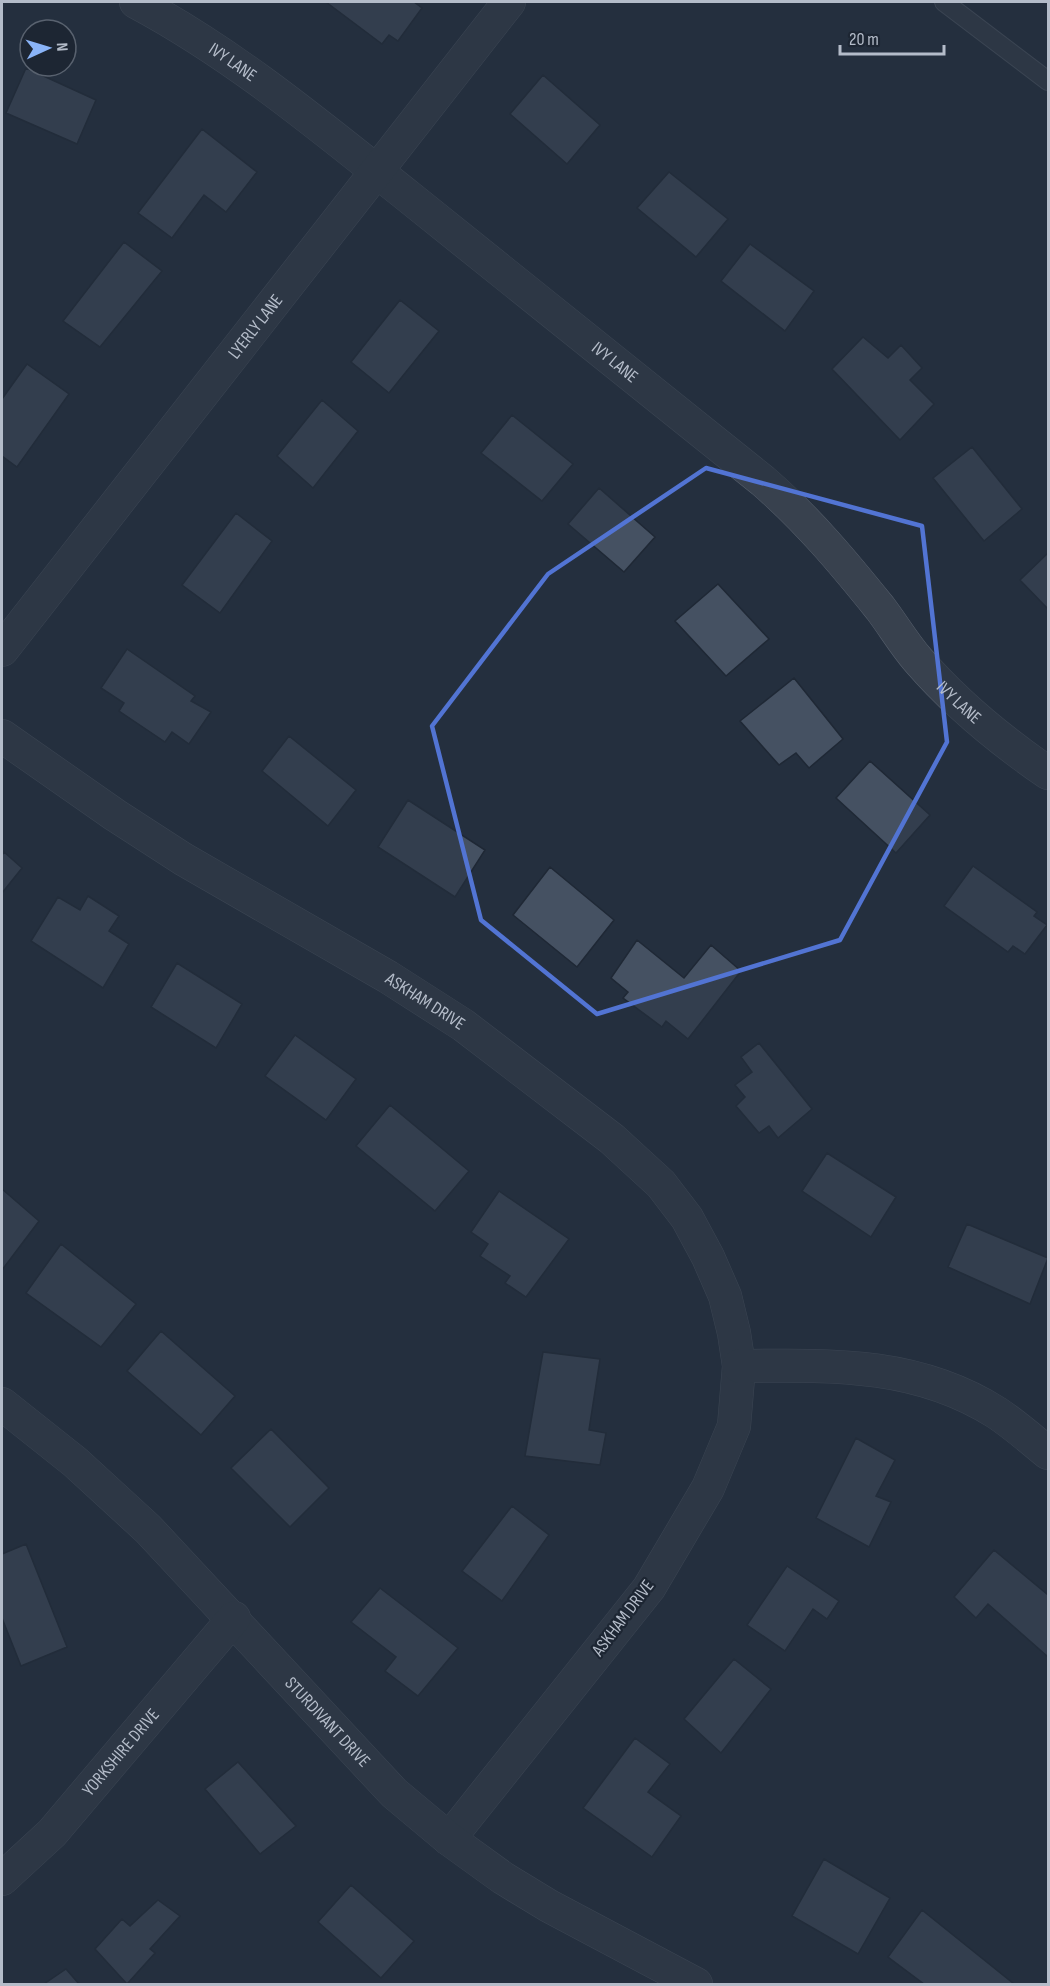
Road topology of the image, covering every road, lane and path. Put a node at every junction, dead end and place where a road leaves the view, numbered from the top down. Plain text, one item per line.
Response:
1 (136, 2) edge
2 (509, 2) edge
3 (944, 2) edge
4 (1048, 81) edge
5 (378, 172) junction
6 (2, 650) edge
7 (2, 736) edge
8 (1048, 772) edge
9 (739, 1366) junction
10 (2, 1404) edge
11 (1048, 1453) edge
12 (234, 1618) junction
13 (449, 1839) junction
14 (2, 1879) edge
15 (696, 1984) edge

1 - 5 street, IVY LANE
2 - 5 street, LYERLY LANE
3 - 4 lane
5 - 6 street, LYERLY LANE
5 - 8 street, IVY LANE
7 - 9 street, ASKHAM DRIVE
9 - 11 street
9 - 13 street, ASKHAM DRIVE
10 - 12 street, STURDIVANT DRIVE
12 - 13 street, STURDIVANT DRIVE
12 - 14 street, YORKSHIRE DRIVE
13 - 15 street, STURDIVANT DRIVE

